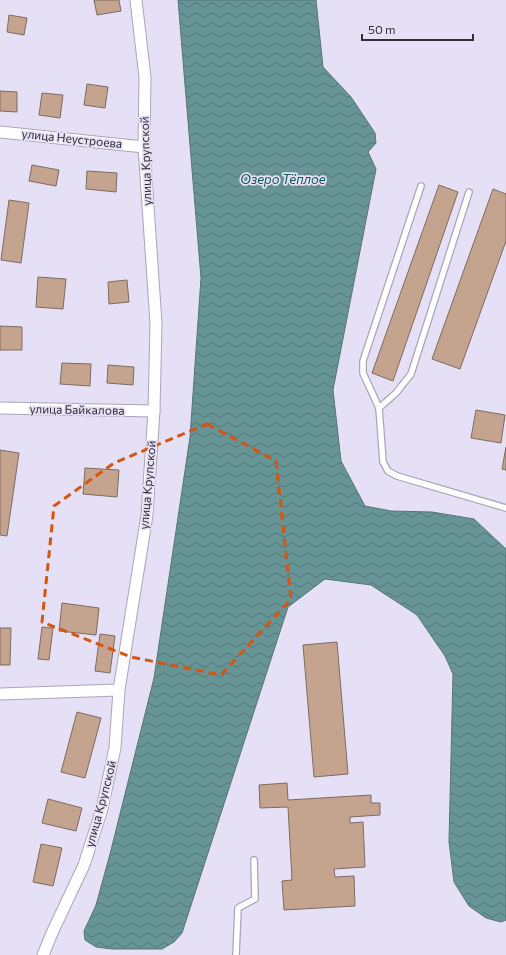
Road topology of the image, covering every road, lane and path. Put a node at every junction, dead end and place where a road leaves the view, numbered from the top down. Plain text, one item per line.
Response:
1 (136, 0) edge
2 (0, 132) edge
3 (144, 147) junction
4 (421, 186) dead end
5 (469, 192) dead end
6 (0, 408) edge
7 (379, 408) junction
8 (154, 411) junction
9 (506, 508) edge
10 (119, 690) junction
11 (0, 694) edge
12 (254, 860) dead end
13 (43, 955) edge
14 (236, 955) edge

1 - 3 street, улица Крупской
2 - 3 street, улица Неустроева
3 - 8 street, улица Крупской
4 - 7 lane
5 - 7 lane
6 - 8 street, улица Байкалова
7 - 9 lane
8 - 10 street, улица Крупской
10 - 11 street
10 - 13 street, улица Крупской
12 - 14 lane

